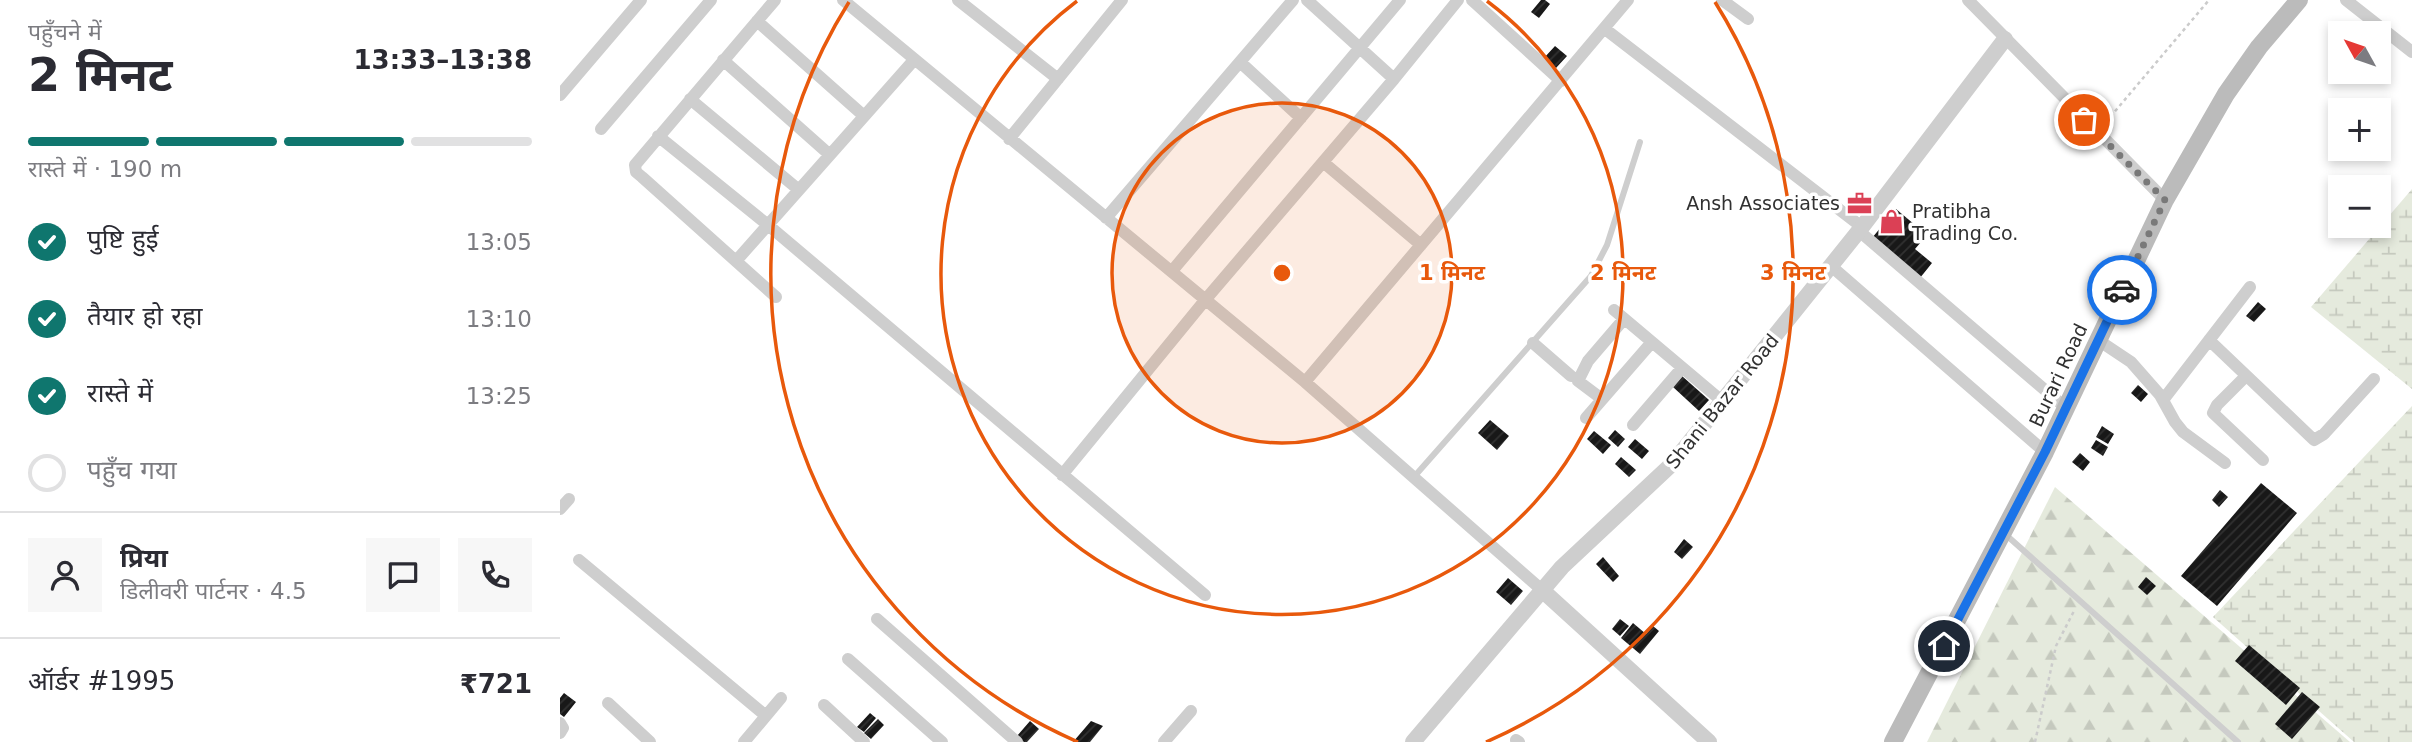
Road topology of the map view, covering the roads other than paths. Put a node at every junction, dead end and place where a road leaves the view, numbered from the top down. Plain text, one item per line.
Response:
1 (641, 0) edge
2 (711, 0) edge
3 (775, 0) edge
4 (843, 0) edge
5 (958, 0) edge
6 (1122, 0) edge
7 (1293, 0) edge
8 (1307, 0) edge
9 (1400, 0) edge
10 (1458, 0) edge
11 (1472, 0) edge
12 (1628, 0) edge
13 (1722, 0) edge
14 (1968, 0) edge
15 (2299, 0) edge
16 (2346, 0) edge
17 (1748, 19) dead end
18 (757, 21) junction
19 (1605, 29) junction
20 (2005, 38) junction
21 (1360, 48) junction
22 (2412, 52) edge
23 (723, 60) junction
24 (914, 60) junction
25 (1240, 62) junction
26 (1058, 79) junction
27 (1394, 79) junction
28 (1561, 81) junction
29 (560, 95) edge
30 (690, 99) junction
31 (864, 116) junction
32 (1301, 118) junction
33 (601, 130) dead end
34 (658, 136) junction
35 (1009, 139) junction
36 (1640, 142) dead end
37 (830, 155) junction
38 (1323, 162) junction
39 (799, 190) junction
40 (2165, 200) junction
41 (1106, 218) junction
42 (768, 225) junction
43 (1860, 229) junction
44 (1421, 245) junction
45 (736, 261) junction
46 (1831, 266) junction
47 (1172, 271) junction
48 (2250, 287) dead end
49 (776, 297) dead end
50 (1206, 299) junction
51 (2098, 340) junction
52 (2209, 340) junction
53 (1533, 342) junction
54 (1652, 342) junction
55 (1682, 368) junction
56 (1570, 376) dead end
57 (2246, 376) junction
58 (2374, 379) dead end
59 (1304, 382) junction
60 (1602, 399) junction
61 (2163, 400) junction
62 (1722, 401) junction
63 (2066, 408) junction
64 (1586, 418) dead end
65 (1633, 425) dead end
66 (2045, 452) junction
67 (2263, 460) dead end
68 (2225, 463) dead end
69 (1062, 475) junction
70 (1413, 478) junction
71 (569, 499) dead end
72 (560, 509) edge
73 (2003, 533) junction
74 (579, 560) dead end
75 (1542, 590) junction
76 (1205, 595) dead end
77 (877, 619) dead end
78 (848, 659) dead end
79 (781, 698) dead end
80 (608, 703) dead end
81 (824, 705) dead end
82 (1191, 712) dead end
83 (766, 716) junction
84 (560, 723) edge
85 (560, 733) edge
86 (650, 742) edge
87 (744, 742) edge
88 (864, 742) edge
89 (942, 742) edge
90 (1017, 742) edge
91 (1164, 742) edge
92 (1413, 742) edge
93 (1709, 742) edge
94 (1893, 742) edge
95 (2238, 742) edge

1 - 29 street
2 - 33 street
3 - 18 street
4 - 24 street
5 - 26 street
6 - 26 street
7 - 25 street
8 - 21 street
9 - 21 street
10 - 27 street
11 - 28 street
12 - 19 street
13 - 17 street
14 - 20 street
15 - 40 main road, Burari Road
16 - 22 street
18 - 23 street
18 - 31 street
19 - 28 street
19 - 43 street
20 - 40 street
20 - 43 street, Shani Bazar Road
21 - 27 street
21 - 32 street
23 - 30 street
23 - 37 street
24 - 31 street
24 - 35 street
25 - 32 street
25 - 41 street
26 - 35 street
27 - 38 street
28 - 44 street
30 - 34 street
30 - 39 street
31 - 37 street
32 - 47 street
34 - 42 street
34 - 45 street
35 - 41 street
36 - 53 lane
37 - 39 street
38 - 44 street
38 - 50 street
39 - 42 street
40 - 51 main road, Burari Road
41 - 47 street
42 - 45 street
42 - 69 street
43 - 46 street, Shani Bazar Road
43 - 63 street
44 - 59 street
45 - 49 street
46 - 62 street, Shani Bazar Road
46 - 66 street
47 - 50 street
48 - 52 street
50 - 59 street
50 - 69 street
51 - 61 street
51 - 63 main road, Burari Road
52 - 57 street
52 - 61 street
53 - 56 street
53 - 70 lane
54 - 55 street
54 - 60 street
54 - 60 street
55 - 62 street
55 - 65 street
57 - 58 street
57 - 67 street
59 - 70 street
60 - 64 street
61 - 68 street
62 - 75 street, Shani Bazar Road
63 - 66 main road, Burari Road
66 - 73 main road, Burari Road
69 - 76 street
70 - 75 street
71 - 72 street
73 - 94 main road, Burari Road
73 - 95 lane
74 - 83 street
75 - 92 street, Shani Bazar Road
75 - 93 street
77 - 90 street
78 - 89 street
79 - 83 street
80 - 86 street
81 - 88 street
82 - 91 street
83 - 87 street
84 - 85 street

